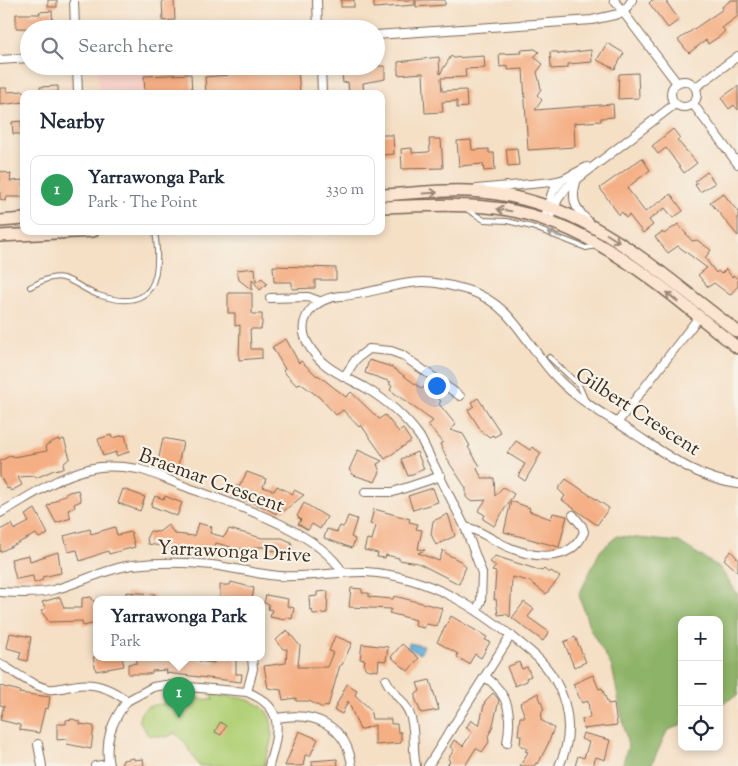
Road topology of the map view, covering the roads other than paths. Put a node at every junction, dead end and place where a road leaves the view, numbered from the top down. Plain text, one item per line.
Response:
1 (74, 0) edge
2 (316, 0) edge
3 (614, 0) edge
4 (632, 0) edge
5 (623, 13) junction
6 (75, 20) edge
7 (317, 20) edge
8 (385, 33) edge
9 (738, 56) edge
10 (20, 59) edge
11 (0, 60) edge
12 (77, 75) edge
13 (321, 75) edge
14 (677, 83) junction
15 (696, 88) junction
16 (78, 90) edge
17 (322, 90) edge
18 (675, 104) junction
19 (693, 104) junction
20 (596, 163) junction
21 (738, 164) edge
22 (577, 179) junction
23 (562, 180) junction
24 (468, 191) junction
25 (385, 195) edge
26 (462, 205) junction
27 (551, 207) junction
28 (385, 208) edge
29 (20, 220) edge
30 (0, 221) edge
31 (547, 221) junction
32 (591, 224) junction
33 (20, 235) edge
34 (155, 235) edge
35 (0, 236) edge
36 (600, 244) junction
37 (30, 287) dead end
38 (270, 298) dead end
39 (319, 300) junction
40 (699, 317) junction
41 (738, 332) edge
42 (738, 348) edge
43 (549, 357) dead end
44 (344, 377) junction
45 (460, 396) dead end
46 (586, 402) junction
47 (617, 423) junction
48 (441, 476) junction
49 (738, 484) edge
50 (364, 492) dead end
51 (0, 513) edge
52 (573, 515) dead end
53 (465, 527) junction
54 (343, 573) junction
55 (0, 592) edge
56 (477, 609) junction
57 (511, 635) junction
58 (252, 661) edge
59 (0, 664) edge
60 (486, 677) junction
61 (386, 680) dead end
62 (247, 692) junction
63 (127, 701) junction
64 (277, 718) junction
65 (507, 743) dead end
66 (38, 744) dead end
67 (109, 765) edge
68 (42, 766) edge
69 (95, 766) edge
70 (269, 766) edge
71 (352, 766) edge
72 (416, 766) edge
73 (428, 766) edge
74 (559, 766) edge

1 - 6 street
2 - 7 street
3 - 5 street
4 - 5 street
5 - 8 street
5 - 14 street
9 - 15 street
10 - 11 street
12 - 16 street
13 - 17 street
14 - 15 street
14 - 18 street
15 - 19 street
18 - 19 street
18 - 20 street
19 - 21 street
20 - 22 street
20 - 23 street
22 - 27 street
22 - 32 street
23 - 24 street
23 - 27 street
25 -> 24 main road
24 - 27 main road
26 - 28 main road
31 -> 26 main road
36 -> 26 lane
27 - 31 street
27 - 32 main road
29 - 30 main road
31 - 36 main road
32 -> 41 main road
33 - 35 main road
34 - 37 lane
40 -> 36 main road
38 - 39 street, Gilbert Crescent
39 - 44 street
39 - 46 street, Gilbert Crescent
40 - 42 main road
40 - 47 street
43 - 46 lane
44 - 45 street
44 - 48 street
46 - 47 street, Gilbert Crescent
47 - 49 street, Gilbert Crescent
48 - 50 street
48 - 53 street
51 - 54 street, Braemar Crescent
52 - 53 street
53 - 56 street
54 - 55 street, Yarrawonga Drive
54 - 56 street, Yarrawonga Drive
56 - 57 street, Yarrawonga Drive
57 - 60 street
57 - 74 street, Yarrawonga Drive
58 - 62 street
59 - 63 street
60 - 65 street
60 - 73 street
61 - 72 street
62 - 63 street
62 - 64 street
63 - 67 street
64 - 70 street
64 - 71 street
66 - 68 street
67 - 69 street

